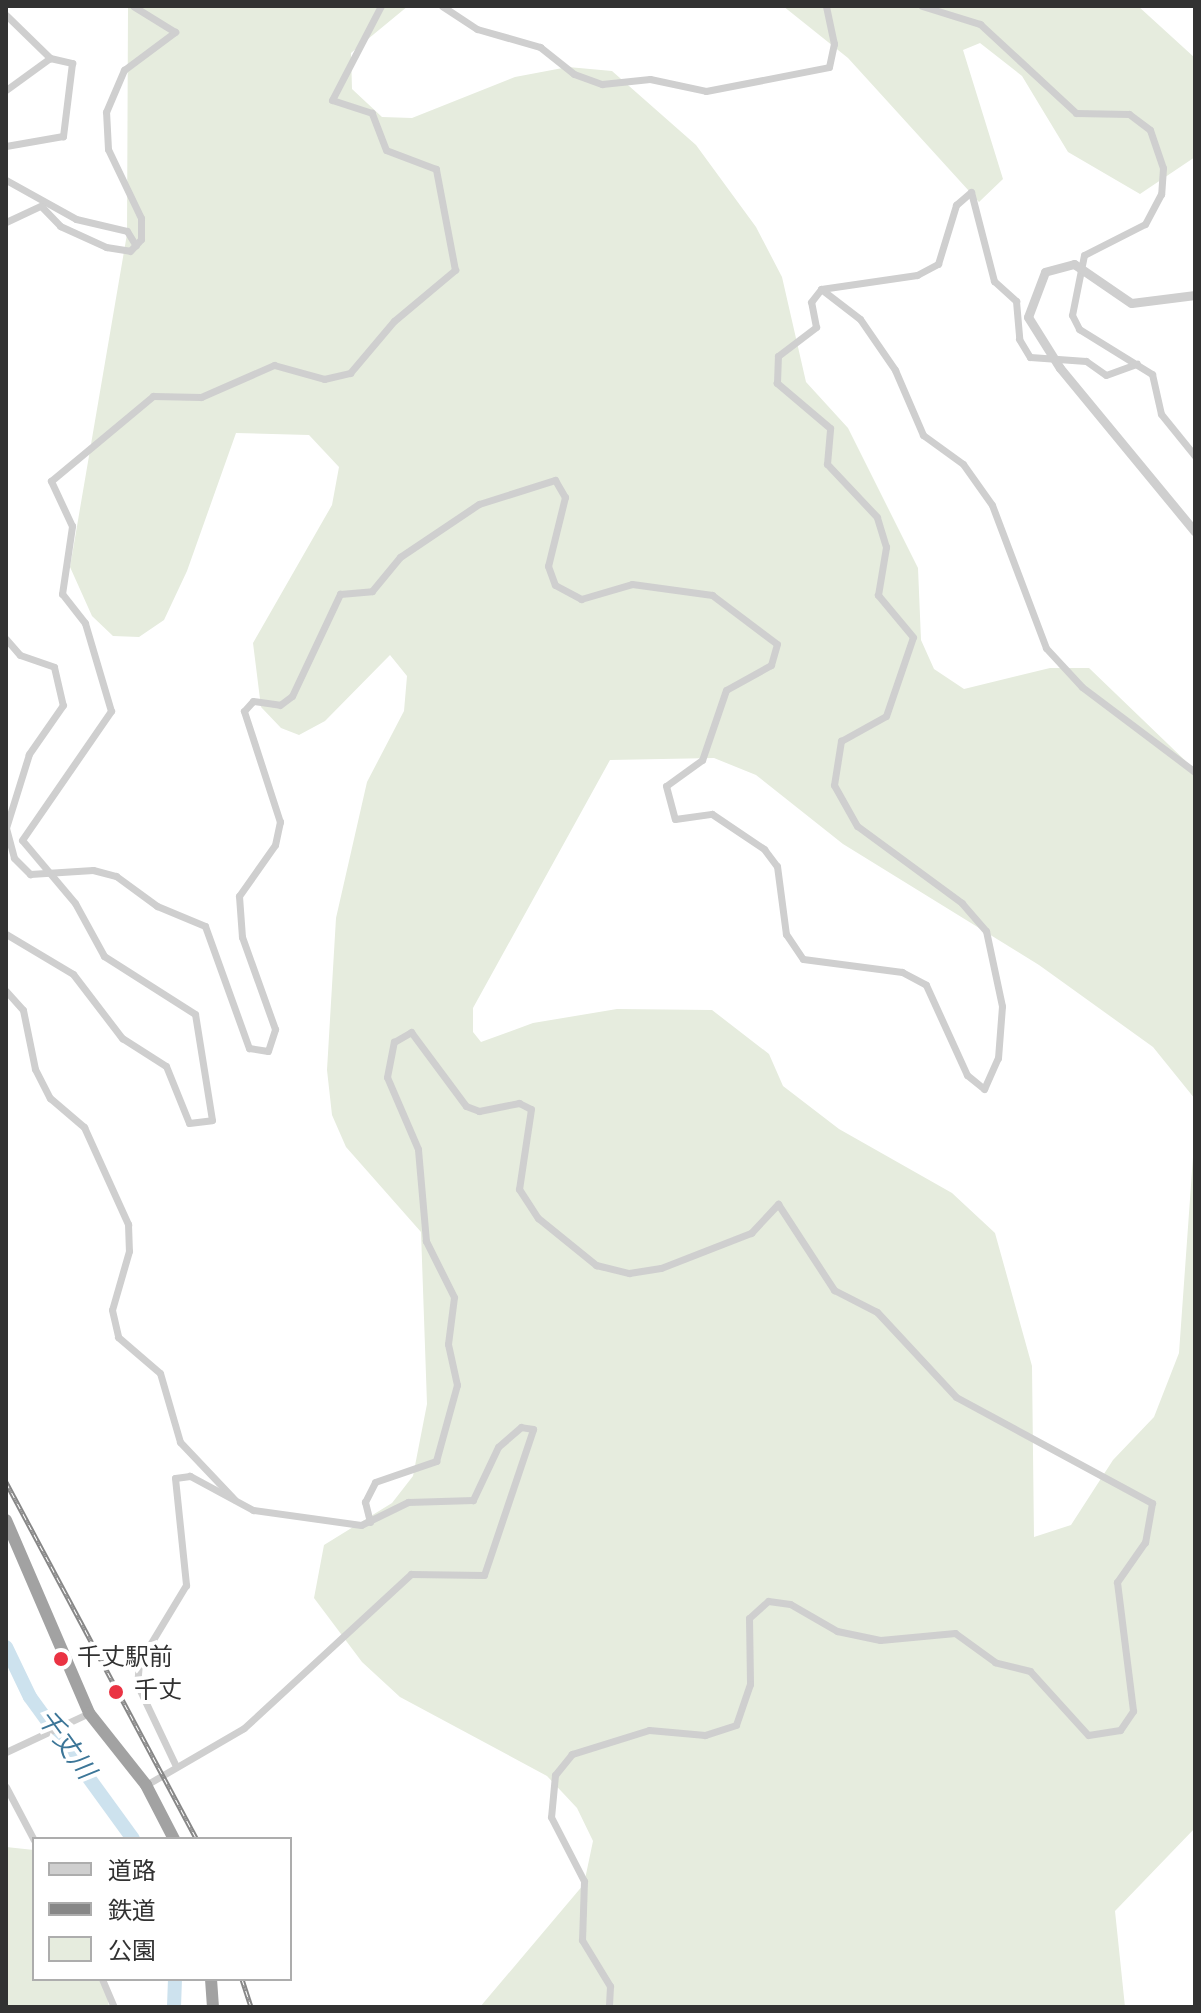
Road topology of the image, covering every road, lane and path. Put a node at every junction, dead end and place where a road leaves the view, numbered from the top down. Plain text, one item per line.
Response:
1 (133, 6) edge
2 (381, 6) edge
3 (442, 6) edge
4 (826, 6) edge
5 (922, 6) edge
6 (6, 15) edge
7 (50, 58) junction
8 (6, 90) edge
9 (6, 146) edge
10 (6, 180) edge
11 (6, 222) edge
12 (136, 246) junction
13 (1078, 266) junction
14 (821, 289) junction
15 (1195, 295) edge
16 (1054, 360) junction
17 (1137, 364) junction
18 (1195, 456) edge
19 (1195, 532) edge
20 (6, 639) edge
21 (1195, 772) edge
22 (50, 872) junction
23 (6, 934) edge
24 (6, 991) edge
25 (235, 1501) junction
26 (6, 1520) edge
27 (370, 1522) junction
28 (89, 1713) junction
29 (6, 1752) edge
30 (175, 1764) junction
31 (146, 1785) junction
32 (6, 1787) edge
33 (32, 1837) edge
34 (173, 1837) edge
35 (103, 1981) edge
36 (211, 1981) edge
37 (114, 2007) edge
38 (213, 2007) edge
39 (609, 2007) edge

1 - 12 street
2 - 22 street
3 - 4 street
5 - 13 street
6 - 7 street
7 - 8 street
7 - 9 street
10 - 12 street
11 - 12 street
13 - 15 street
13 - 16 street
13 - 17 street
14 - 16 street
14 - 21 street
14 - 22 street
16 - 17 street
16 - 19 street
17 - 18 street
20 - 22 street
22 - 23 street
24 - 25 street
25 - 27 street
25 - 30 street
26 - 28 highway
27 - 30 street
27 - 39 street
28 - 29 street
28 - 31 highway
30 - 31 street
31 - 34 highway
32 - 33 street
35 - 37 street
36 - 38 highway

